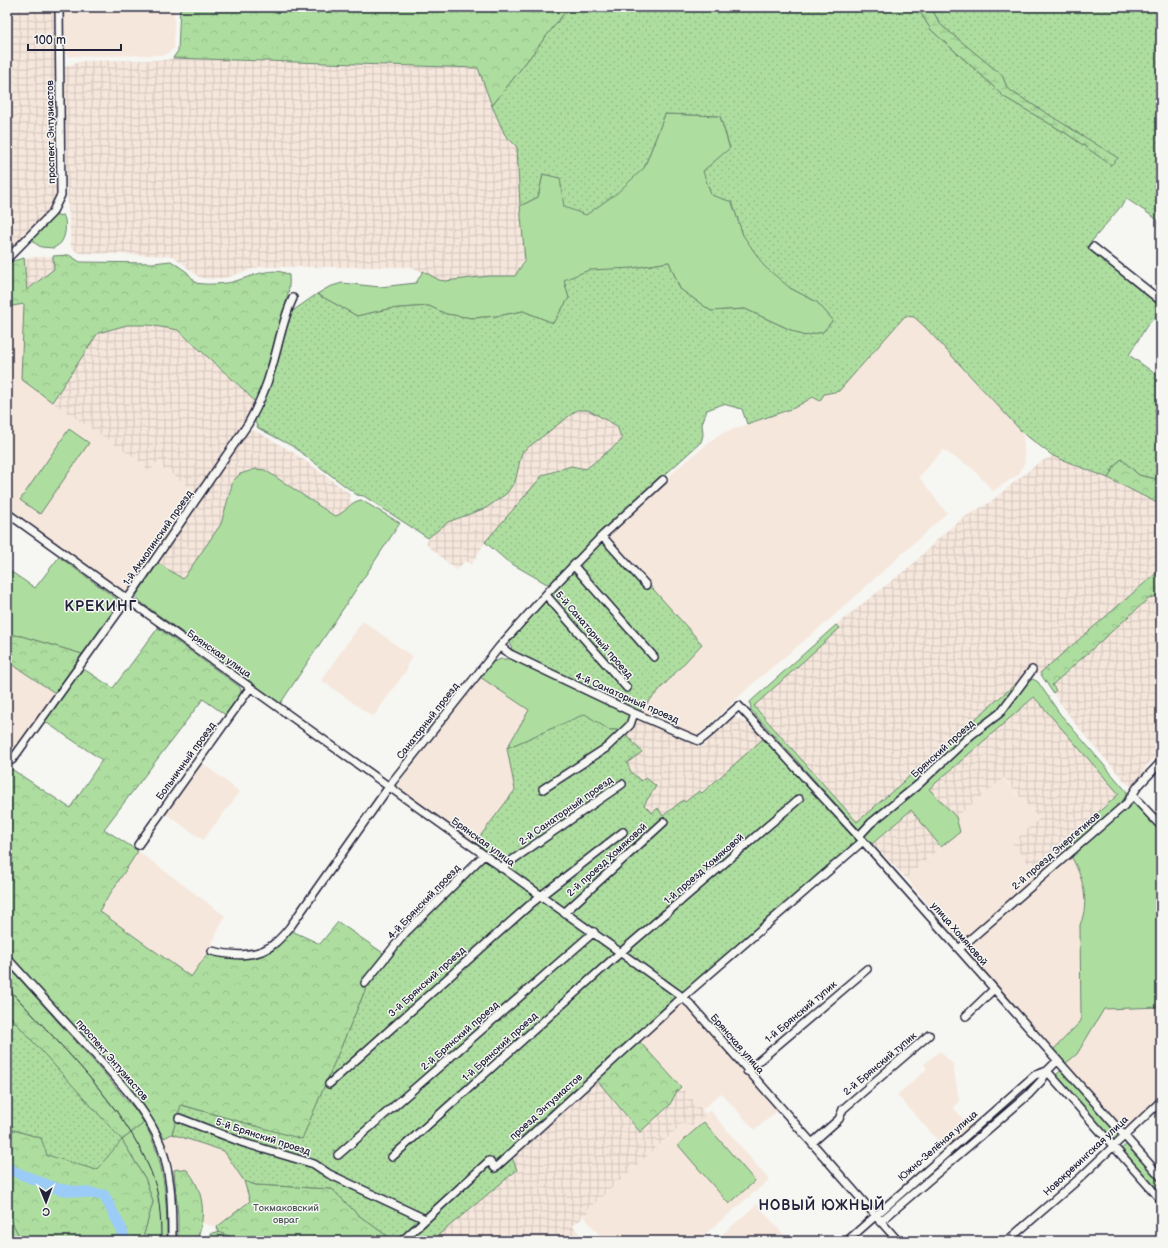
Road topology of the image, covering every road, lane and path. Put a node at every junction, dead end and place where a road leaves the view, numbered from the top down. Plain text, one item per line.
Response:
1 (59, 7) edge
2 (1093, 247) dead end
3 (7, 259) edge
4 (293, 298) dead end
5 (1161, 300) edge
6 (663, 480) dead end
7 (7, 513) edge
8 (602, 536) junction
9 (574, 566) junction
10 (646, 585) dead end
11 (546, 596) junction
12 (127, 600) junction
13 (500, 646) junction
14 (654, 657) dead end
15 (1032, 670) dead end
16 (250, 688) junction
17 (627, 688) dead end
18 (739, 706) joint
19 (634, 713) junction
20 (12, 760) dead end
21 (1161, 762) edge
22 (622, 784) dead end
23 (389, 787) junction
24 (543, 789) dead end
25 (1132, 795) junction
26 (799, 799) dead end
27 (664, 822) dead end
28 (1161, 826) edge
29 (623, 832) dead end
30 (861, 838) junction
31 (138, 845) dead end
32 (484, 855) junction
33 (501, 868) junction
34 (541, 896) junction
35 (564, 913) junction
36 (594, 932) junction
37 (959, 949) junction
38 (212, 951) dead end
39 (622, 952) junction
40 (7, 958) edge
41 (867, 969) dead end
42 (365, 983) dead end
43 (994, 989) junction
44 (683, 998) junction
45 (966, 1016) dead end
46 (929, 1035) dead end
47 (1059, 1063) junction
48 (747, 1071) junction
49 (1046, 1071) junction
50 (329, 1084) dead end
51 (1161, 1101) edge
52 (179, 1118) dead end
53 (1124, 1135) junction
54 (812, 1143) junction
55 (1113, 1146) junction
56 (338, 1155) dead end
57 (392, 1157) dead end
58 (1161, 1177) edge
59 (1161, 1200) edge
60 (874, 1216) junction
61 (425, 1219) junction
62 (880, 1222) junction
63 (172, 1241) edge
64 (402, 1241) edge
65 (847, 1241) edge
66 (898, 1241) edge
67 (1007, 1241) edge

1 - 3 street, проспект Энтузиастов
2 - 5 street
4 - 12 street, 1-й Акмолинский проезд
6 - 8 street, Санаторный проезд
7 - 12 street, Брянская улица
8 - 9 street, Санаторный проезд
8 - 10 street
9 - 11 street, Санаторный проезд
9 - 14 street
11 - 13 street, Санаторный проезд
11 - 17 street, 5-й Санаторный проезд
12 - 16 street, Брянская улица
12 - 20 street, 1-й Акмолинский проезд
13 - 19 street, 4-й Санаторный проезд
13 - 23 street, Санаторный проезд
15 - 30 street, Брянский проезд
16 - 23 street, Брянская улица
16 - 31 street, Больничный проезд
18 - 19 street, 4-й Санаторный проезд
18 - 30 street, улица Хомяковой
19 - 24 street
21 - 25 street, 2-й проезд Энергетиков
22 - 33 street, 2-й Санаторный проезд
23 - 32 street, Брянская улица
23 - 38 street, Санаторный проезд
25 - 28 street
25 - 37 street, 2-й проезд Энергетиков
26 - 39 street, 1-й проезд Хомяковой
27 - 35 street, 2-й проезд Хомяковой
29 - 34 street, 3-й Брянский проезд
30 - 37 street, улица Хомяковой
30 - 44 street, Брянский проезд
32 - 33 street, Брянская улица
32 - 42 street, 4-й Брянский проезд
33 - 34 street, Брянская улица
34 - 35 street, Брянская улица
34 - 50 street, 3-й Брянский проезд
35 - 36 street, Брянская улица
36 - 39 street, Брянская улица
36 - 56 street, 2-й Брянский проезд
37 - 43 street, улица Хомяковой
39 - 44 street, Брянская улица
39 - 57 street, 1-й Брянский проезд
40 - 63 street, проспект Энтузиастов
41 - 48 street, 1-й Брянский тупик
43 - 45 street
43 - 47 street, улица Хомяковой
44 - 48 street, Брянская улица
44 - 61 street, проезд Энтузиастов
46 - 54 street, 2-й Брянский тупик
47 - 49 street, Южно-Зелёная улица
47 - 53 street, улица Хомяковой
48 - 54 street, Брянская улица
49 - 55 street
49 - 60 street, Южно-Зелёная улица
49 - 62 street, Южно-Зелёная улица
51 - 53 street, Новокрекингская улица
52 - 61 street, 5-й Брянский проезд
53 - 55 street, Новокрекингская улица
53 - 58 street, улица Хомяковой
54 - 60 street, Брянская улица
55 - 59 street
55 - 67 street, Новокрекингская улица
60 - 62 street, Брянская улица
60 - 65 street, Южно-Зелёная улица
61 - 64 street
62 - 66 street, Брянская улица

